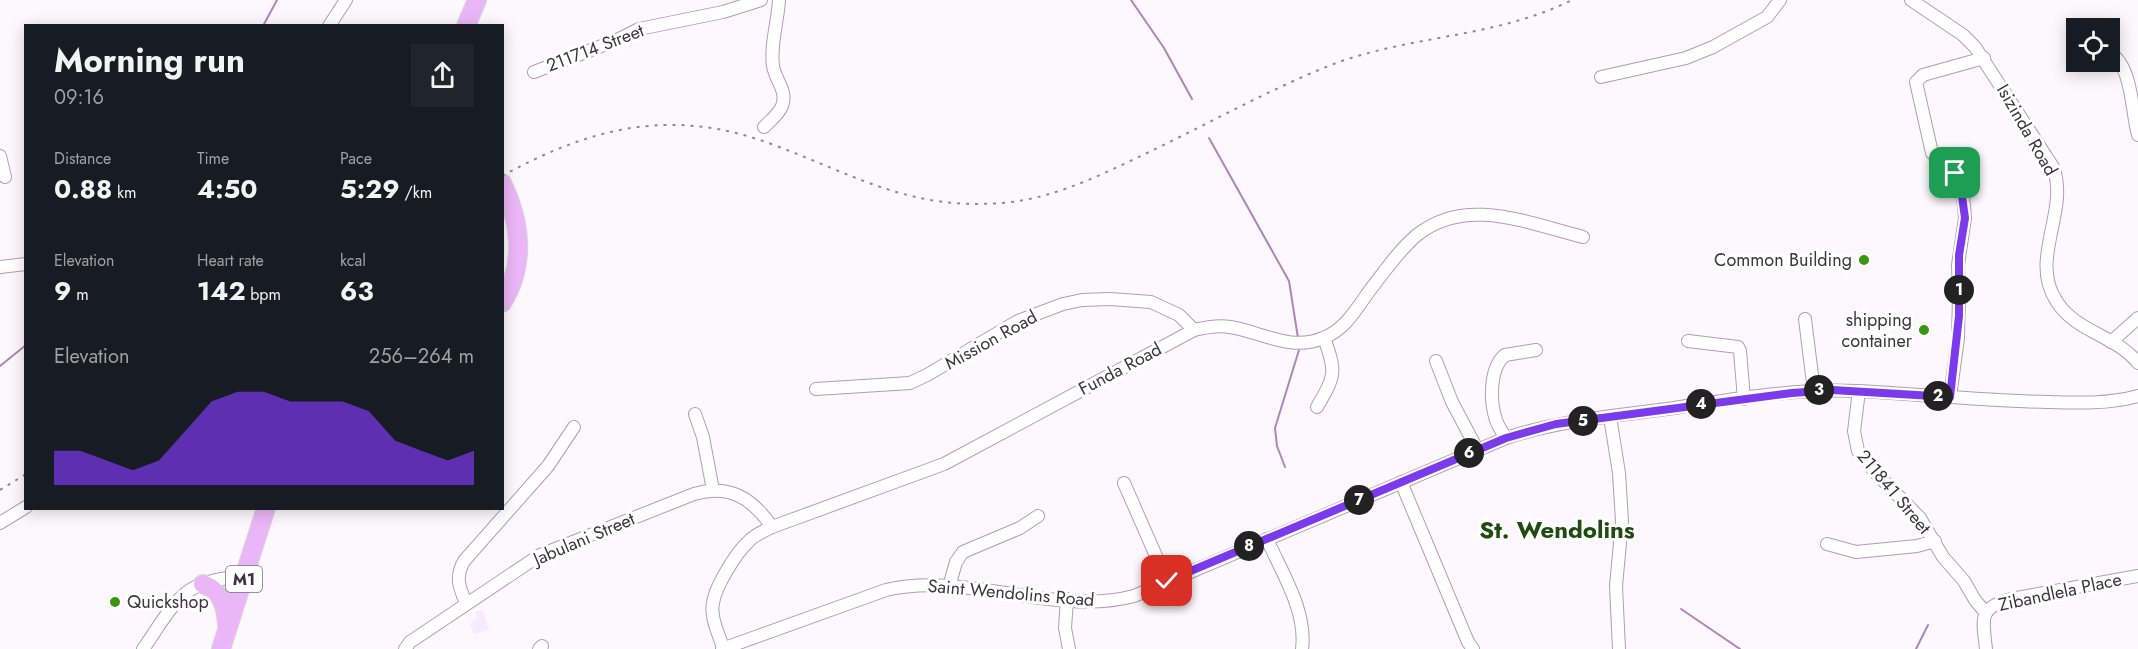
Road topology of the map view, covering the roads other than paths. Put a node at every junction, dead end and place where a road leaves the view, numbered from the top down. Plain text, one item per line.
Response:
1 (346, 0) edge
2 (477, 0) edge
3 (761, 0) edge
4 (779, 0) edge
5 (1780, 0) edge
6 (1911, 0) edge
7 (330, 24) edge
8 (467, 24) edge
9 (1984, 58) junction
10 (2120, 60) edge
11 (534, 72) dead end
12 (1601, 77) dead end
13 (764, 127) dead end
14 (2138, 135) edge
15 (0, 156) edge
16 (5, 177) dead end
17 (504, 186) edge
18 (1583, 237) dead end
19 (24, 264) edge
20 (0, 267) edge
21 (504, 300) edge
22 (2138, 318) edge
23 (1805, 319) dead end
24 (1194, 330) junction
25 (1324, 338) junction
26 (1688, 341) dead end
27 (2111, 342) junction
28 (1536, 350) dead end
29 (1436, 361) dead end
30 (2138, 363) edge
31 (816, 389) dead end
32 (1814, 391) junction
33 (1858, 391) junction
34 (2138, 396) edge
35 (1950, 397) junction
36 (1744, 399) junction
37 (1317, 407) dead end
38 (695, 414) dead end
39 (1610, 417) junction
40 (574, 427) dead end
41 (1506, 438) junction
42 (1477, 449) junction
43 (1401, 482) junction
44 (1124, 483) dead end
45 (713, 490) junction
46 (24, 508) edge
47 (265, 510) edge
48 (1038, 516) dead end
49 (0, 523) edge
50 (772, 527) junction
51 (1267, 539) junction
52 (1935, 541) junction
53 (1827, 544) dead end
54 (244, 576) junction
55 (2138, 576) edge
56 (1167, 581) junction
57 (203, 584) junction
58 (949, 587) junction
59 (1067, 599) junction
60 (466, 603) junction
61 (1985, 612) junction
62 (227, 630) junction
63 (1619, 643) edge
64 (143, 649) edge
65 (221, 649) edge
66 (405, 649) edge
67 (723, 649) edge
68 (1069, 649) edge
69 (1302, 649) edge
70 (1473, 649) edge
71 (1612, 649) edge
72 (1986, 649) edge

1 - 7 street
2 - 8 highway
3 - 11 street, 211714 Street
4 - 13 street
5 - 12 street
6 - 9 street, Isizinda Road
9 - 27 street, Isizinda Road
9 - 35 street
10 - 14 street
15 - 16 street
17 - 21 highway
18 - 25 street, Funda Road
19 - 20 street
22 - 27 street
23 - 32 street
24 - 25 street, Funda Road
24 - 31 street, Mission Road
24 - 50 street, Funda Road
25 - 37 street
26 - 36 street
27 - 30 street, Isizinda Road
28 - 41 street
29 - 42 street
32 - 33 street, Saint Wendolins Road
32 - 36 street, Saint Wendolins Road
33 - 35 street, Saint Wendolins Road
33 - 52 street, 211841 Street
34 - 35 street, Saint Wendolins Road
36 - 39 street, Saint Wendolins Road
38 - 45 street
39 - 41 street, Saint Wendolins Road
39 - 63 street
40 - 60 street
41 - 42 street, Saint Wendolins Road
42 - 43 street, Saint Wendolins Road
43 - 51 street, Saint Wendolins Road
43 - 70 street
44 - 56 street
45 - 50 street, Jabulani Street
45 - 60 street, Jabulani Street
46 - 49 street
47 - 54 highway, M1
48 - 58 street
50 - 67 street, Funda Road
51 - 56 street, Saint Wendolins Road
51 - 69 street
52 - 53 street
52 - 61 street, 211841 Street
54 - 57 street
54 - 62 highway, M1
55 - 61 street, Zibandlela Place
56 - 59 street, Saint Wendolins Road
57 - 62 highway
57 - 64 street
58 - 59 street, Saint Wendolins Road
58 - 67 street, Saint Wendolins Road
59 - 68 street
60 - 66 street, Jabulani Street
61 - 72 street, Zibandlela Place
62 - 65 highway, M1
63 - 71 street

